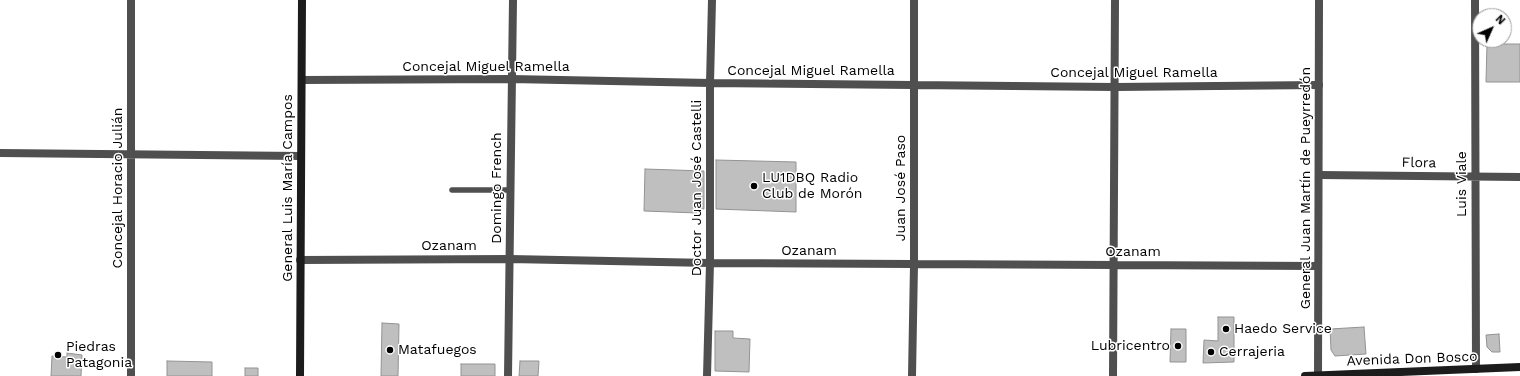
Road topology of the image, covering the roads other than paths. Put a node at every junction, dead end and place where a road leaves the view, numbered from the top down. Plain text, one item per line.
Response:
1 (131, 0) edge
2 (302, 0) edge
3 (513, 0) edge
4 (712, 0) edge
5 (914, 0) edge
6 (1115, 0) edge
7 (1319, 0) edge
8 (1475, 0) edge
9 (511, 79) junction
10 (302, 80) junction
11 (710, 83) junction
12 (1319, 84) junction
13 (913, 85) junction
14 (1115, 87) junction
15 (0, 153) edge
16 (130, 154) junction
17 (301, 156) junction
18 (1318, 175) junction
19 (1474, 177) junction
20 (1520, 177) edge
21 (452, 190) dead end
22 (510, 190) junction
23 (510, 259) junction
24 (300, 260) junction
25 (710, 263) junction
26 (914, 264) junction
27 (1114, 265) junction
28 (1318, 266) junction
29 (1520, 367) edge
30 (1476, 369) junction
31 (1420, 374) edge
32 (131, 376) edge
33 (300, 376) edge
34 (508, 376) edge
35 (707, 376) edge
36 (912, 376) edge
37 (1113, 376) edge
38 (1305, 376) edge
39 (1318, 376) edge

1 - 16 street, Concejal Horacio Julián
2 - 10 main road, General Luis María Campos
3 - 9 street, Domingo French
4 - 11 street, Doctor Juan José Castelli
5 - 13 street, Juan José Paso
6 - 14 street
7 - 12 street, General Juan Martín de Pueyrredón
8 - 19 street, Luis Viale
9 - 10 street, Concejal Miguel Ramella
9 - 11 street, Concejal Miguel Ramella
9 - 22 street, Domingo French
10 - 17 main road, General Luis María Campos
11 - 13 street, Concejal Miguel Ramella
11 - 25 street, Doctor Juan José Castelli
12 - 14 street, Concejal Miguel Ramella
12 - 18 street, General Juan Martín de Pueyrredón
13 - 14 street, Concejal Miguel Ramella
13 - 26 street, Juan José Paso
14 - 27 street
15 - 16 street
16 - 17 street
16 - 32 street, Concejal Horacio Julián
17 - 24 main road, General Luis María Campos
18 - 19 street, Flora
18 - 28 street, General Juan Martín de Pueyrredón
19 - 20 street, Flora
19 - 30 street, Luis Viale
21 - 22 lane
22 - 23 street, Domingo French
23 - 24 street, Ozanam
23 - 25 street, Ozanam
23 - 34 street, Domingo French
24 - 33 main road, General Luis María Campos
25 - 26 street, Ozanam
25 - 35 street, Doctor Juan José Castelli
26 - 27 street, Ozanam
26 - 36 street, Juan José Paso
27 - 28 street, Ozanam
27 - 37 street
28 - 39 street, General Juan Martín de Pueyrredón
29 - 30 main road, Avenida Don Bosco
30 - 31 main road, Avenida Don Bosco
31 - 39 main road, Avenida Don Bosco
38 - 39 main road, Avenida Don Bosco

